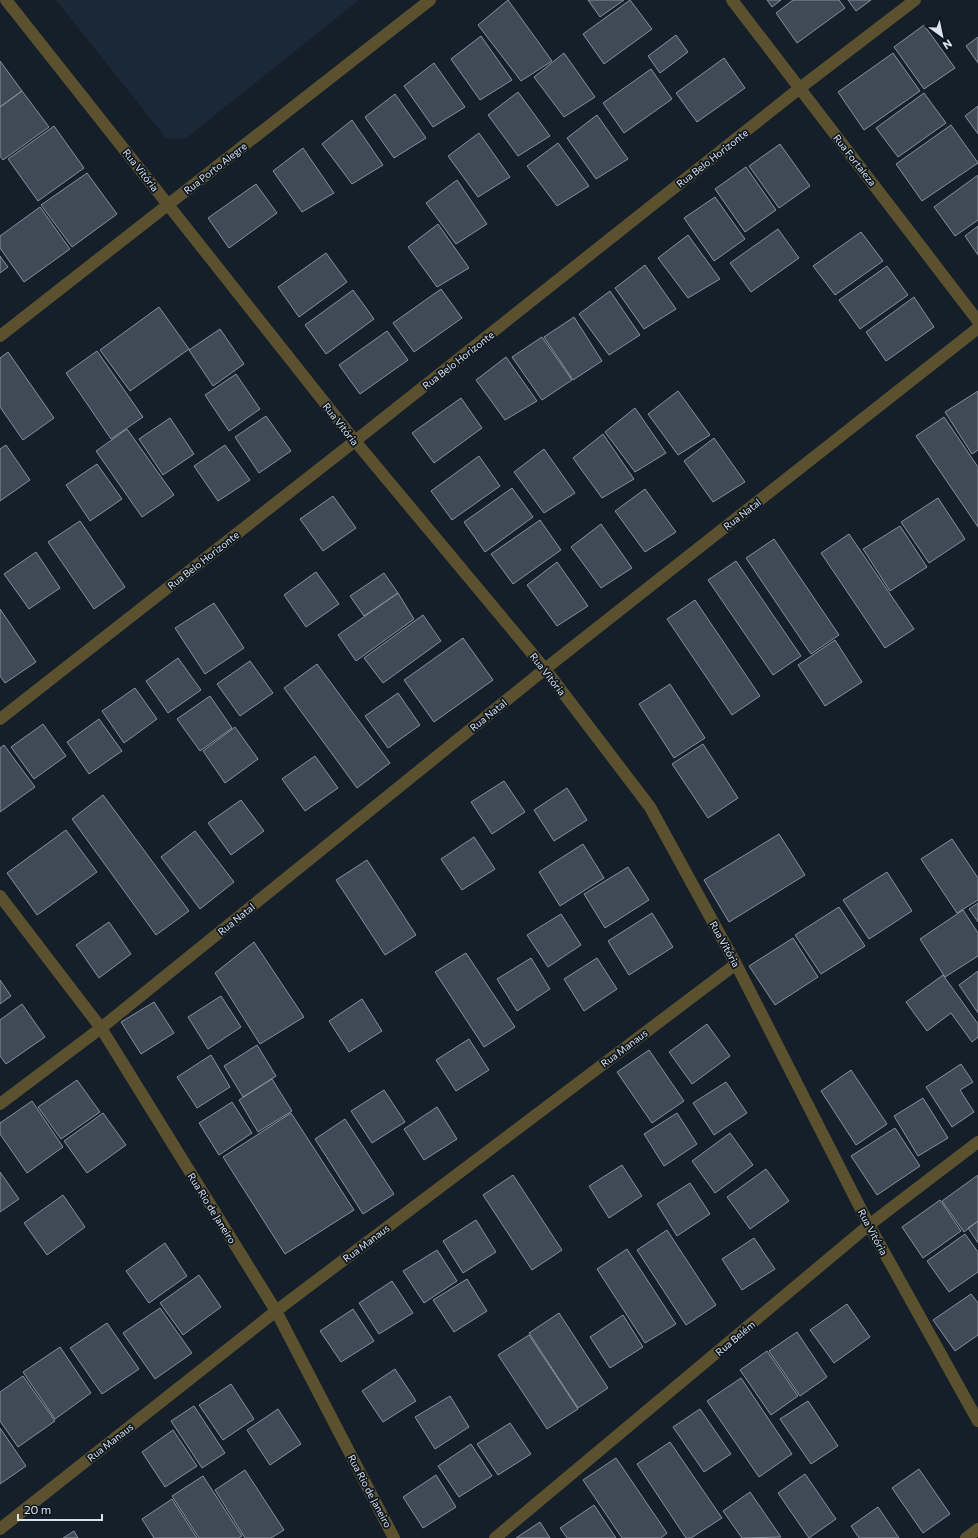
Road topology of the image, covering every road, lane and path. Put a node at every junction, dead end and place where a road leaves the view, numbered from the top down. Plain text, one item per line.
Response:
1 (6, 0) edge
2 (430, 0) edge
3 (732, 0) edge
4 (915, 0) edge
5 (800, 88) junction
6 (168, 204) junction
7 (978, 321) edge
8 (978, 328) edge
9 (0, 336) edge
10 (355, 442) junction
11 (545, 669) junction
12 (0, 719) edge
13 (0, 896) edge
14 (736, 964) junction
15 (101, 1028) junction
16 (0, 1104) edge
17 (978, 1142) edge
18 (869, 1226) junction
19 (276, 1311) junction
20 (978, 1421) edge
21 (978, 1528) edge
22 (0, 1529) edge
23 (394, 1538) edge
24 (495, 1538) edge
25 (966, 1538) edge

1 - 6 street, Rua Vitória
2 - 6 street, Rua Porto Alegre
3 - 5 street, Rua Fortaleza
4 - 5 street, Rua Belo Horizonte
5 - 7 street, Rua Fortaleza
5 - 10 street, Rua Belo Horizonte
6 - 9 street, Rua Porto Alegre
6 - 10 street, Rua Vitória
8 - 11 street, Rua Natal
10 - 11 street, Rua Vitória
10 - 12 street, Rua Belo Horizonte
11 - 14 street, Rua Vitória
11 - 15 street, Rua Natal
13 - 15 street, Rua Rio de Janeiro
14 - 18 street, Rua Vitória
14 - 19 street, Rua Manaus
15 - 16 street, Rua Natal
15 - 19 street, Rua Rio de Janeiro
17 - 18 street, Rua Belém
18 - 20 street, Rua Vitória
18 - 24 street, Rua Belém
19 - 22 street, Rua Manaus
19 - 23 street, Rua Rio de Janeiro
21 - 25 street

